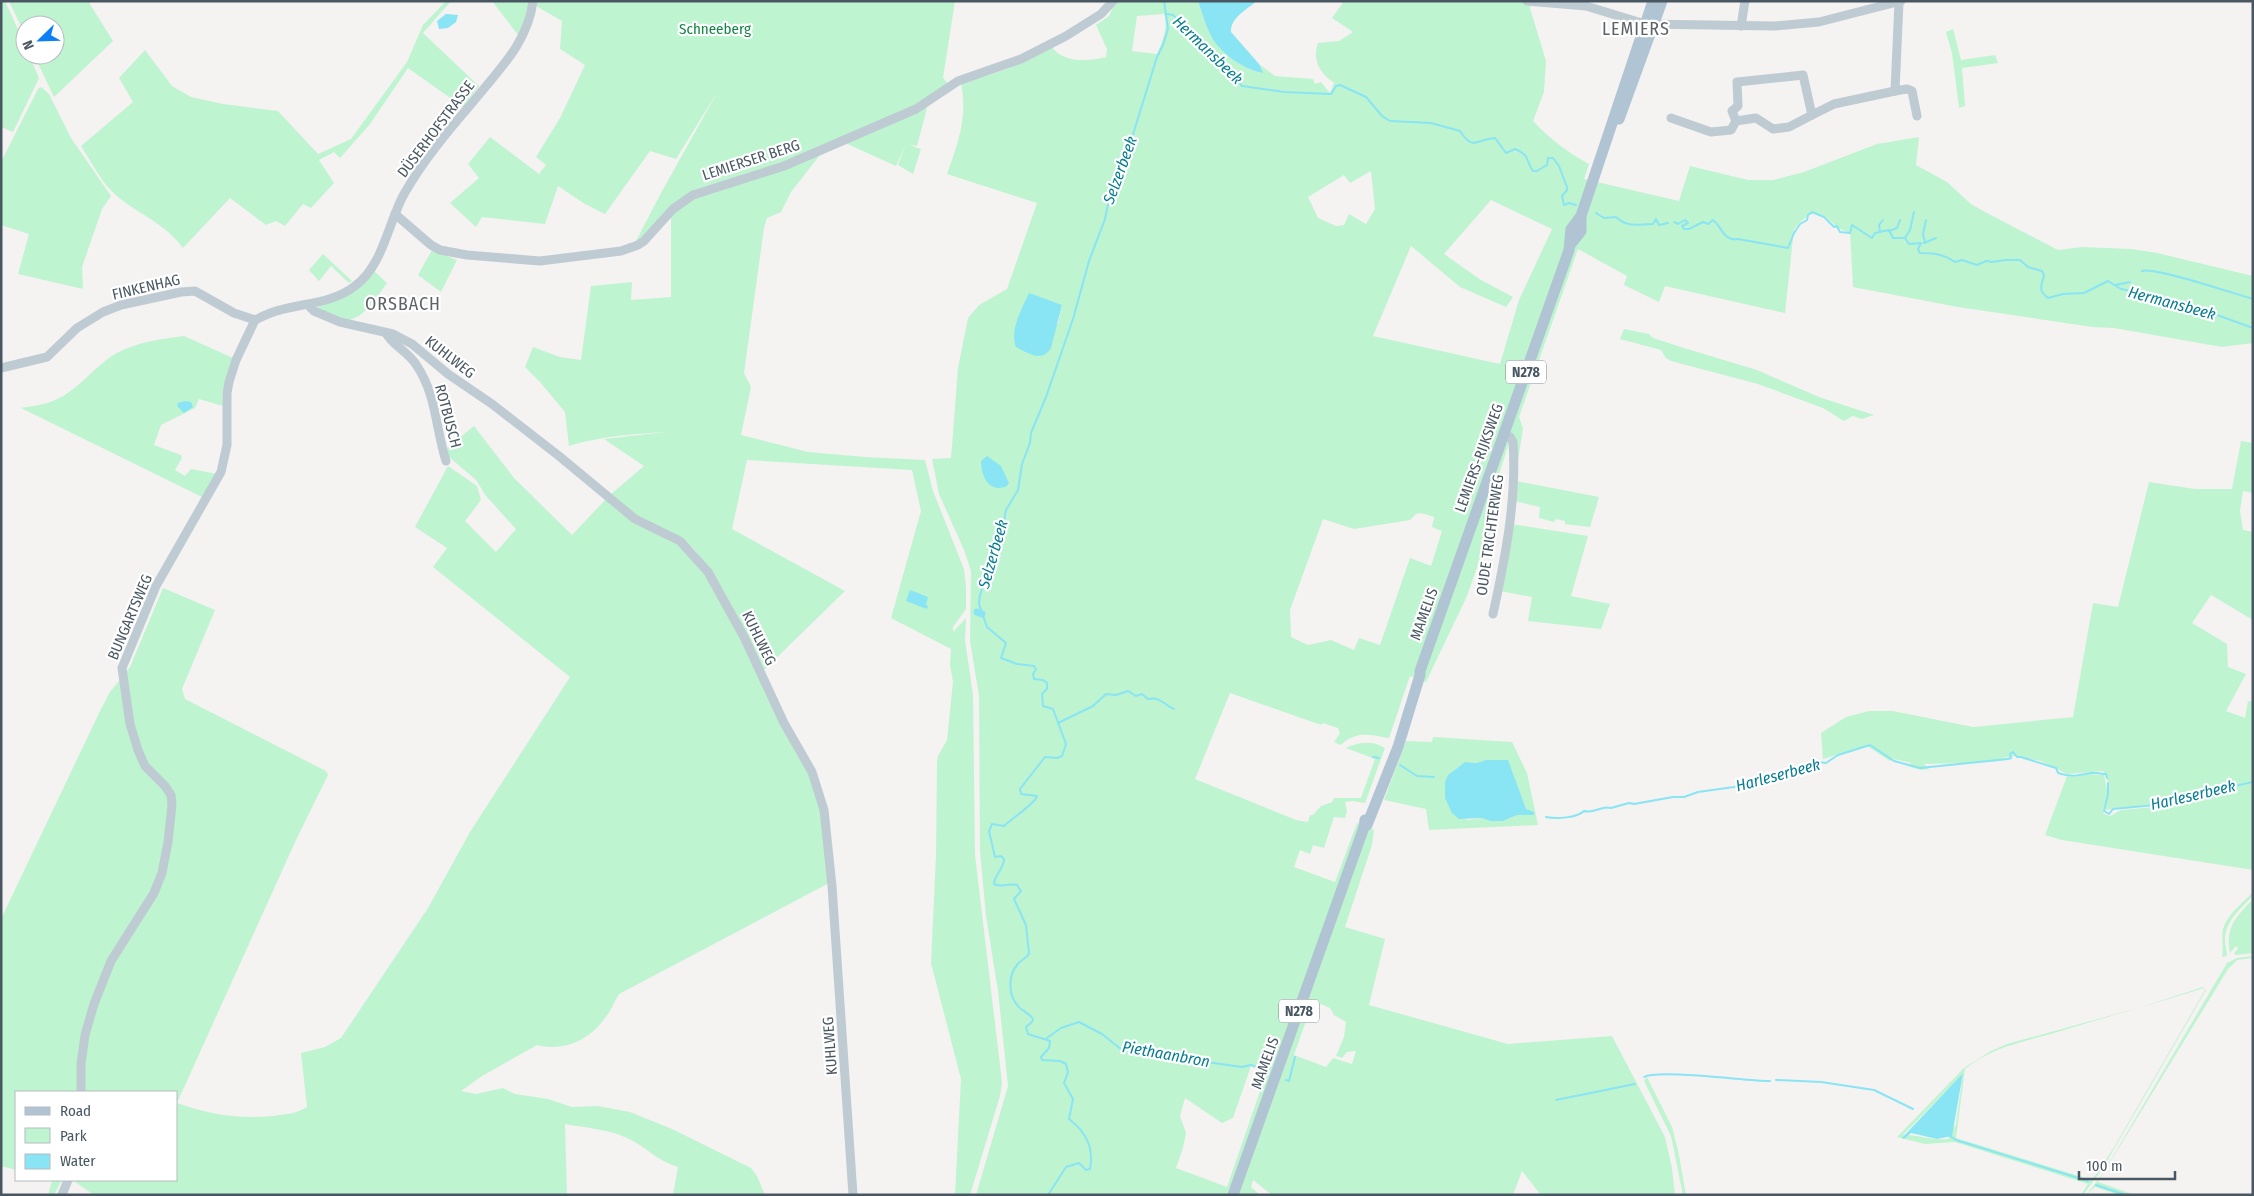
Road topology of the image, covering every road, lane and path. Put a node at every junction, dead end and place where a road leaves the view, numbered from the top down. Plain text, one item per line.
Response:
1 (533, 1) edge
2 (1112, 1) edge
3 (1527, 1) edge
4 (1653, 1) edge
5 (1662, 1) edge
6 (1745, 1) edge
7 (1900, 2) edge
8 (1879, 4) edge
9 (1650, 23) junction
10 (1741, 26) junction
11 (1895, 91) junction
12 (1812, 115) junction
13 (1917, 116) dead end
14 (1671, 118) dead end
15 (1736, 120) junction
16 (395, 214) junction
17 (308, 305) junction
18 (255, 320) junction
19 (386, 333) junction
20 (1, 368) edge
21 (1504, 434) junction
22 (446, 461) dead end
23 (1456, 568) joint
24 (1493, 614) dead end
25 (81, 1091) edge
26 (68, 1181) edge
27 (62, 1195) edge
28 (853, 1195) edge
29 (1234, 1195) edge

1 - 16 street, DÜSERHOFSTRASSE
2 - 16 street, LEMIERSER BERG
3 - 9 street
4 - 9 main road, LEMIERS-RIJKSWEG / N278
5 - 9 main road, LEMIERS-RIJKSWEG / N278
6 - 10 street
7 - 8 street
7 - 11 street
8 - 10 street
9 - 10 street
9 - 21 main road, LEMIERS-RIJKSWEG / N278
11 - 12 street
11 - 13 street
12 - 15 street
12 - 15 street
14 - 15 street
16 - 17 street, DÜSERHOFSTRASSE
17 - 18 street, DÜSERHOFSTRASSE
17 - 19 street, KUHLWEG
18 - 20 street, FINKENHAG
18 - 25 street, BUNGARTSWEG
19 - 22 street, ROTBUSCH
19 - 28 street, KUHLWEG
21 - 23 main road, LEMIERS-RIJKSWEG / N278
21 - 24 street, OUDE TRICHTERWEG
23 - 29 main road, MAMELIS / N278
26 - 27 street

